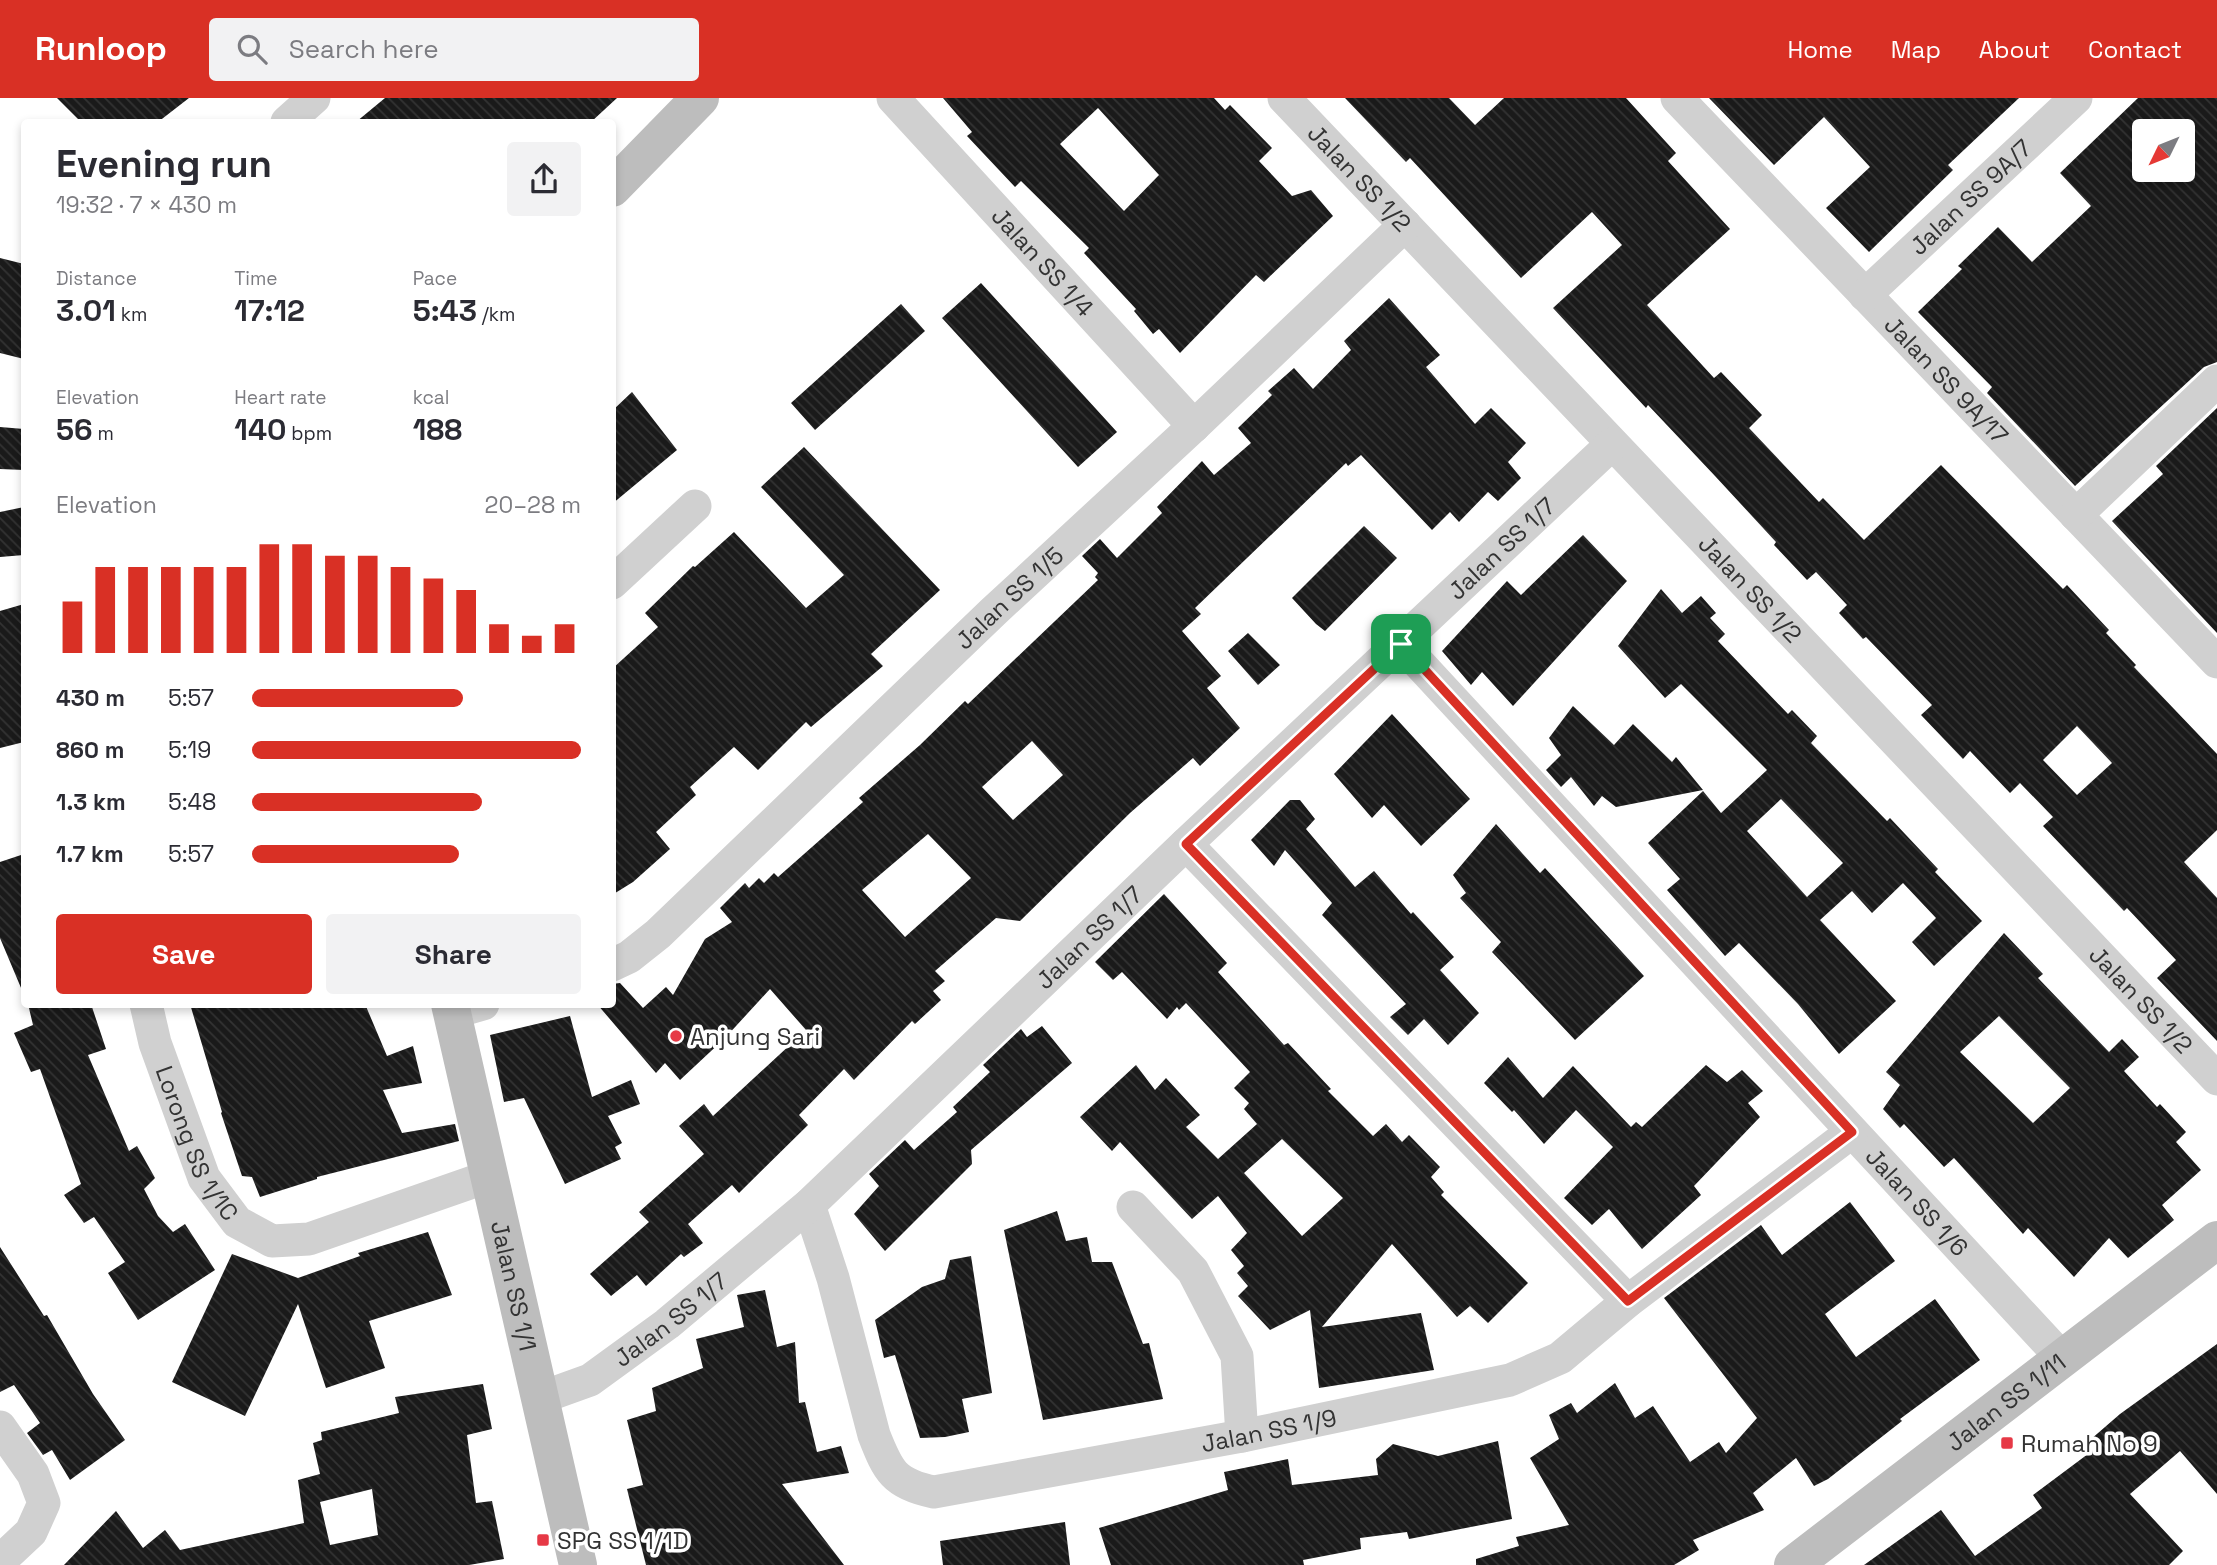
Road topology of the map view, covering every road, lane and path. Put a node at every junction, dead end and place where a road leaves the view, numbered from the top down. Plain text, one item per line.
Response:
1 (314, 98) edge
2 (700, 98) edge
3 (893, 98) edge
4 (1284, 98) edge
5 (1677, 98) edge
6 (2076, 98) edge
7 (290, 119) edge
8 (616, 184) edge
9 (1405, 225) junction
10 (1866, 295) junction
11 (2217, 381) edge
12 (1194, 426) junction
13 (1612, 444) junction
14 (695, 506) dead end
15 (2076, 515) junction
16 (616, 579) edge
17 (1401, 644) junction
18 (2217, 662) edge
19 (1186, 844) junction
20 (616, 963) edge
21 (147, 1008) edge
22 (461, 1008) edge
23 (2217, 1079) edge
24 (1852, 1132) junction
25 (489, 1176) junction
26 (809, 1205) junction
27 (1133, 1207) dead end
28 (2217, 1240) edge
29 (1628, 1301) junction
30 (2063, 1359) junction
31 (540, 1398) junction
32 (0, 1427) edge
33 (1242, 1436) junction
34 (0, 1560) edge
35 (578, 1565) edge
36 (1793, 1565) edge

1 - 7 street
2 - 8 street
3 - 12 street, Jalan SS 1/4
4 - 9 street, Jalan SS 1/2
5 - 10 street, Jalan SS 9A/17
6 - 10 street, Jalan SS 9A/7
9 - 12 street, Jalan SS 1/5
9 - 13 street, Jalan SS 1/2
10 - 15 street, Jalan SS 9A/17
11 - 15 street
12 - 20 street, Jalan SS 1/5
13 - 17 street, Jalan SS 1/7
13 - 23 street, Jalan SS 1/2
14 - 16 street
15 - 18 street, Jalan SS 9A/17
17 - 19 street, Jalan SS 1/7
17 - 24 street, Jalan SS 1/6
19 - 26 street, Jalan SS 1/7
19 - 29 street
21 - 25 street, Lorong SS 1/1C
22 - 25 street, Jalan SS 1/1
24 - 29 street, Jalan SS 1/9
24 - 30 street, Jalan SS 1/6
25 - 31 street, Jalan SS 1/1
26 - 31 street, Jalan SS 1/7
26 - 33 street, Jalan SS 1/9
27 - 33 street
28 - 30 street, Jalan SS 1/11
29 - 33 street, Jalan SS 1/9
30 - 36 street, Jalan SS 1/11
31 - 35 street, Jalan SS 1/1
32 - 34 street

